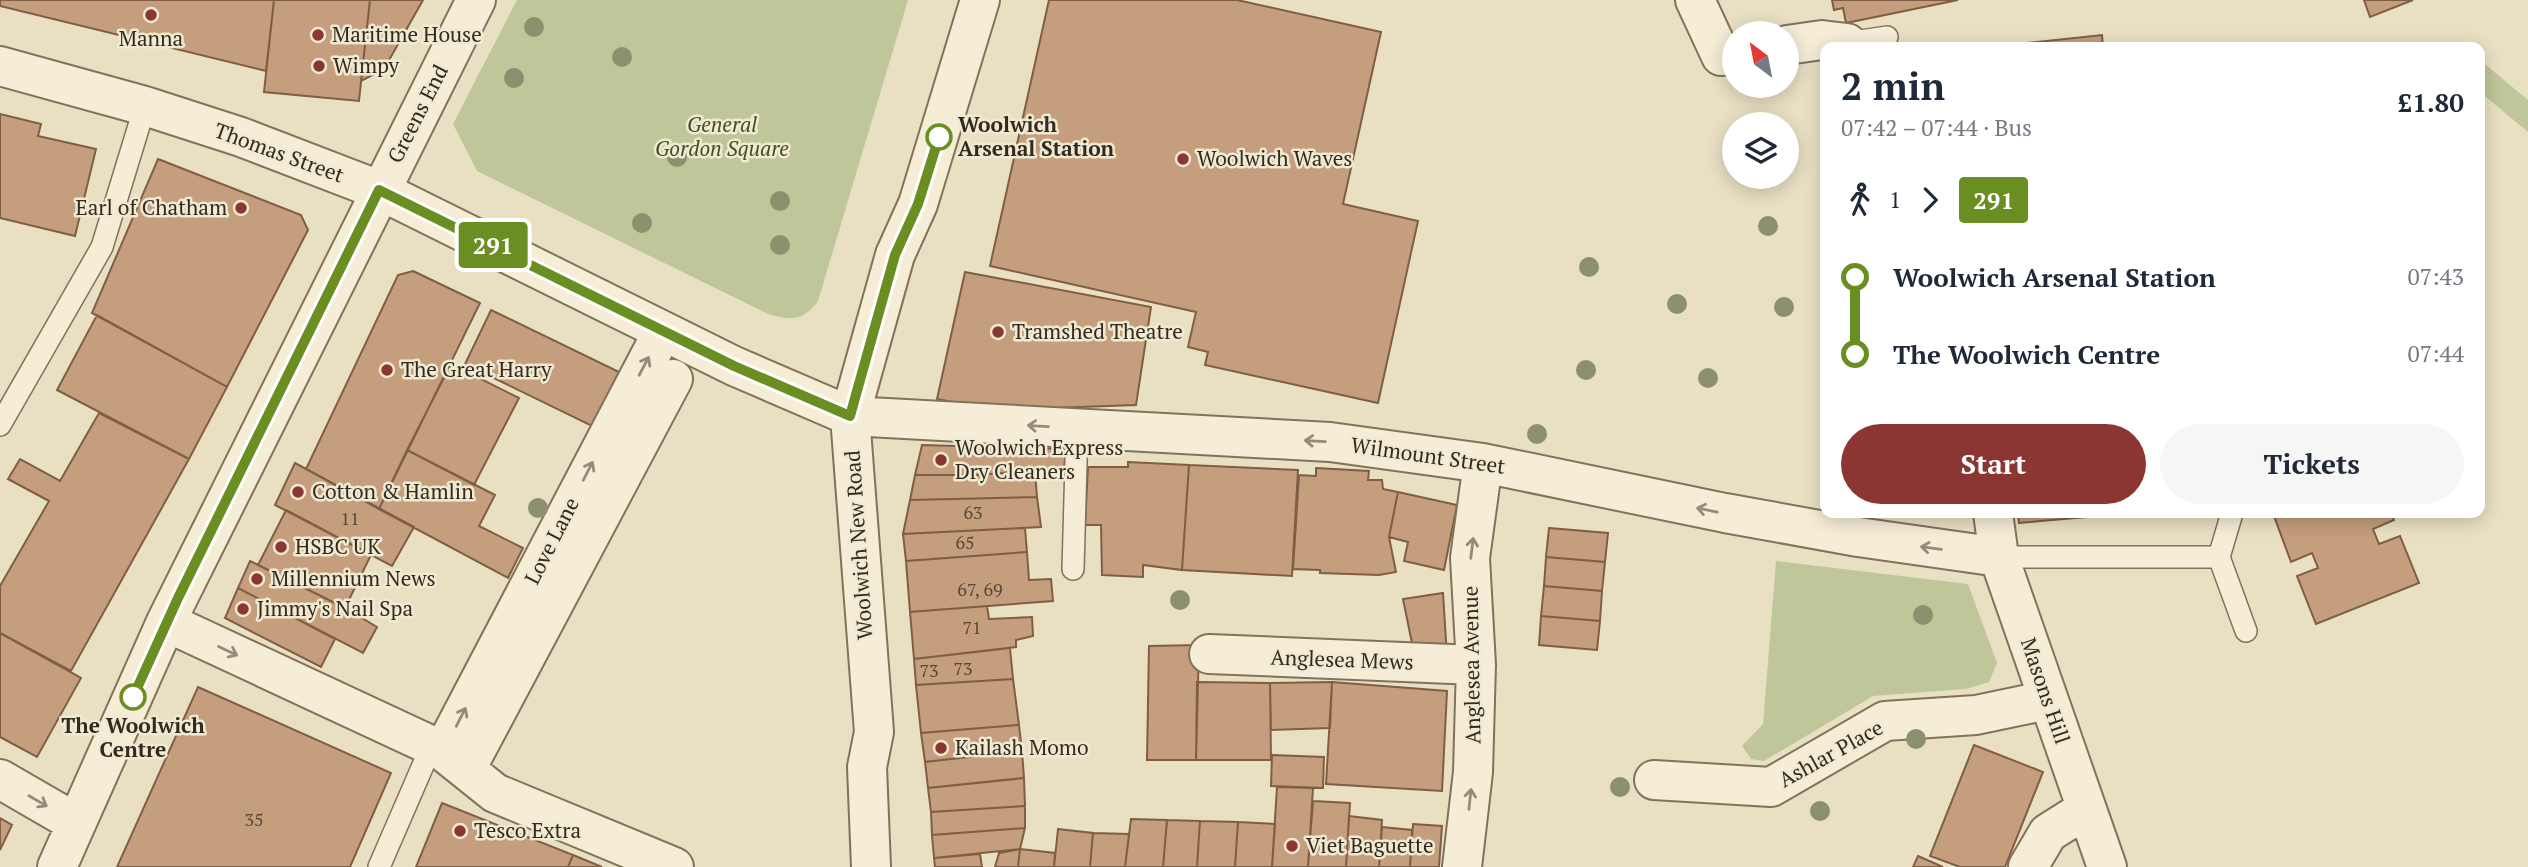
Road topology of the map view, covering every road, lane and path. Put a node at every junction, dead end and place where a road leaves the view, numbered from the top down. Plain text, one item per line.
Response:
1 (476, 0) edge
2 (980, 0) edge
3 (1695, 0) edge
4 (1887, 37) dead end
5 (1839, 42) edge
6 (1854, 42) edge
7 (1799, 43) edge
8 (1722, 56) edge
9 (0, 66) edge
10 (145, 106) junction
11 (379, 190) junction
12 (663, 331) junction
13 (673, 379) dead end
14 (850, 416) junction
15 (0, 425) edge
16 (1077, 428) junction
17 (1483, 463) junction
18 (1994, 518) edge
19 (2231, 518) edge
20 (1999, 557) junction
21 (2219, 557) junction
22 (1073, 569) dead end
23 (166, 622) junction
24 (2246, 631) dead end
25 (1209, 654) dead end
26 (1476, 665) junction
27 (2048, 700) junction
28 (874, 732) junction
29 (447, 756) junction
30 (0, 779) edge
31 (1654, 780) dead end
32 (2086, 809) junction
33 (76, 823) junction
34 (57, 867) edge
35 (379, 867) edge
36 (674, 867) edge
37 (871, 867) edge
38 (895, 867) edge
39 (1462, 867) edge
40 (2028, 867) edge
41 (2107, 867) edge

1 - 11 street, Greens End
2 - 14 street, Woolwich New Road
3 - 8 street
4 - 6 lane
5 - 7 street
9 - 10 street, Thomas Street
10 - 11 street, Thomas Street
10 - 15 lane
11 - 12 street, Thomas Street
11 - 23 street, Greens End
12 - 14 street, Thomas Street
29 -> 12 street, Love Lane
13 - 29 street
16 -> 14 street, Wilmount Street
14 - 28 street, Woolwich New Road
17 -> 16 street, Wilmount Street
16 - 22 lane
20 -> 17 street, Wilmount Street
26 -> 17 street, Anglesea Avenue
18 - 20 street, Masons Hill
19 - 21 lane
20 - 21 lane
20 - 27 street, Masons Hill
21 - 24 lane
23 -> 29 street
23 - 33 street, Greens End
25 - 26 street, Anglesea Mews
39 -> 26 street, Anglesea Avenue
27 - 31 street, Ashlar Place
27 - 32 street, Masons Hill
28 - 37 street, Woolwich New Road
28 - 38 street, Woolwich New Road
29 - 35 lane, Love Lane
29 - 36 street
30 -> 33 street
32 - 40 street
32 - 41 street, Masons Hill
33 - 34 street, Greens End

